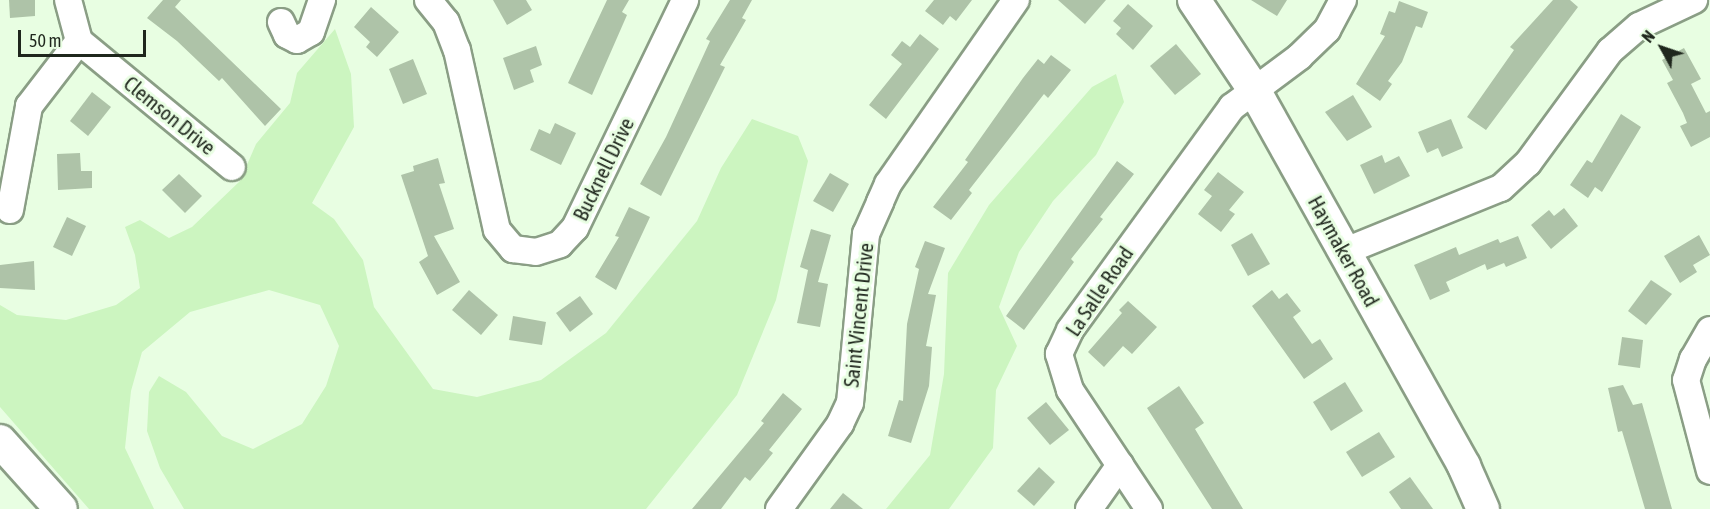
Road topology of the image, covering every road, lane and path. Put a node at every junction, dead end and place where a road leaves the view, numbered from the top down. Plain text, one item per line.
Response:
1 (68, 0) edge
2 (322, 0) edge
3 (428, 0) edge
4 (685, 0) edge
5 (1016, 0) edge
6 (1194, 0) edge
7 (1343, 0) edge
8 (1694, 0) edge
9 (281, 22) dead end
10 (79, 41) junction
11 (1253, 88) junction
12 (232, 167) dead end
13 (9, 210) dead end
14 (1343, 252) junction
15 (1710, 330) edge
16 (0, 441) edge
17 (1120, 465) junction
18 (1710, 471) edge
19 (61, 509) edge
20 (779, 509) edge
21 (1089, 509) edge
22 (1149, 509) edge
23 (1483, 509) edge

1 - 10 street
2 - 9 street
3 - 4 street, Bucknell Drive
5 - 20 street, Saint Vincent Drive
6 - 11 main road, Haymaker Road
7 - 11 street
8 - 14 street
10 - 12 street, Clemson Drive
10 - 13 street
11 - 14 main road, Haymaker Road
11 - 17 street, La Salle Road
14 - 23 main road, Haymaker Road
15 - 18 street
16 - 19 main road
17 - 21 street
17 - 22 street, La Salle Road

